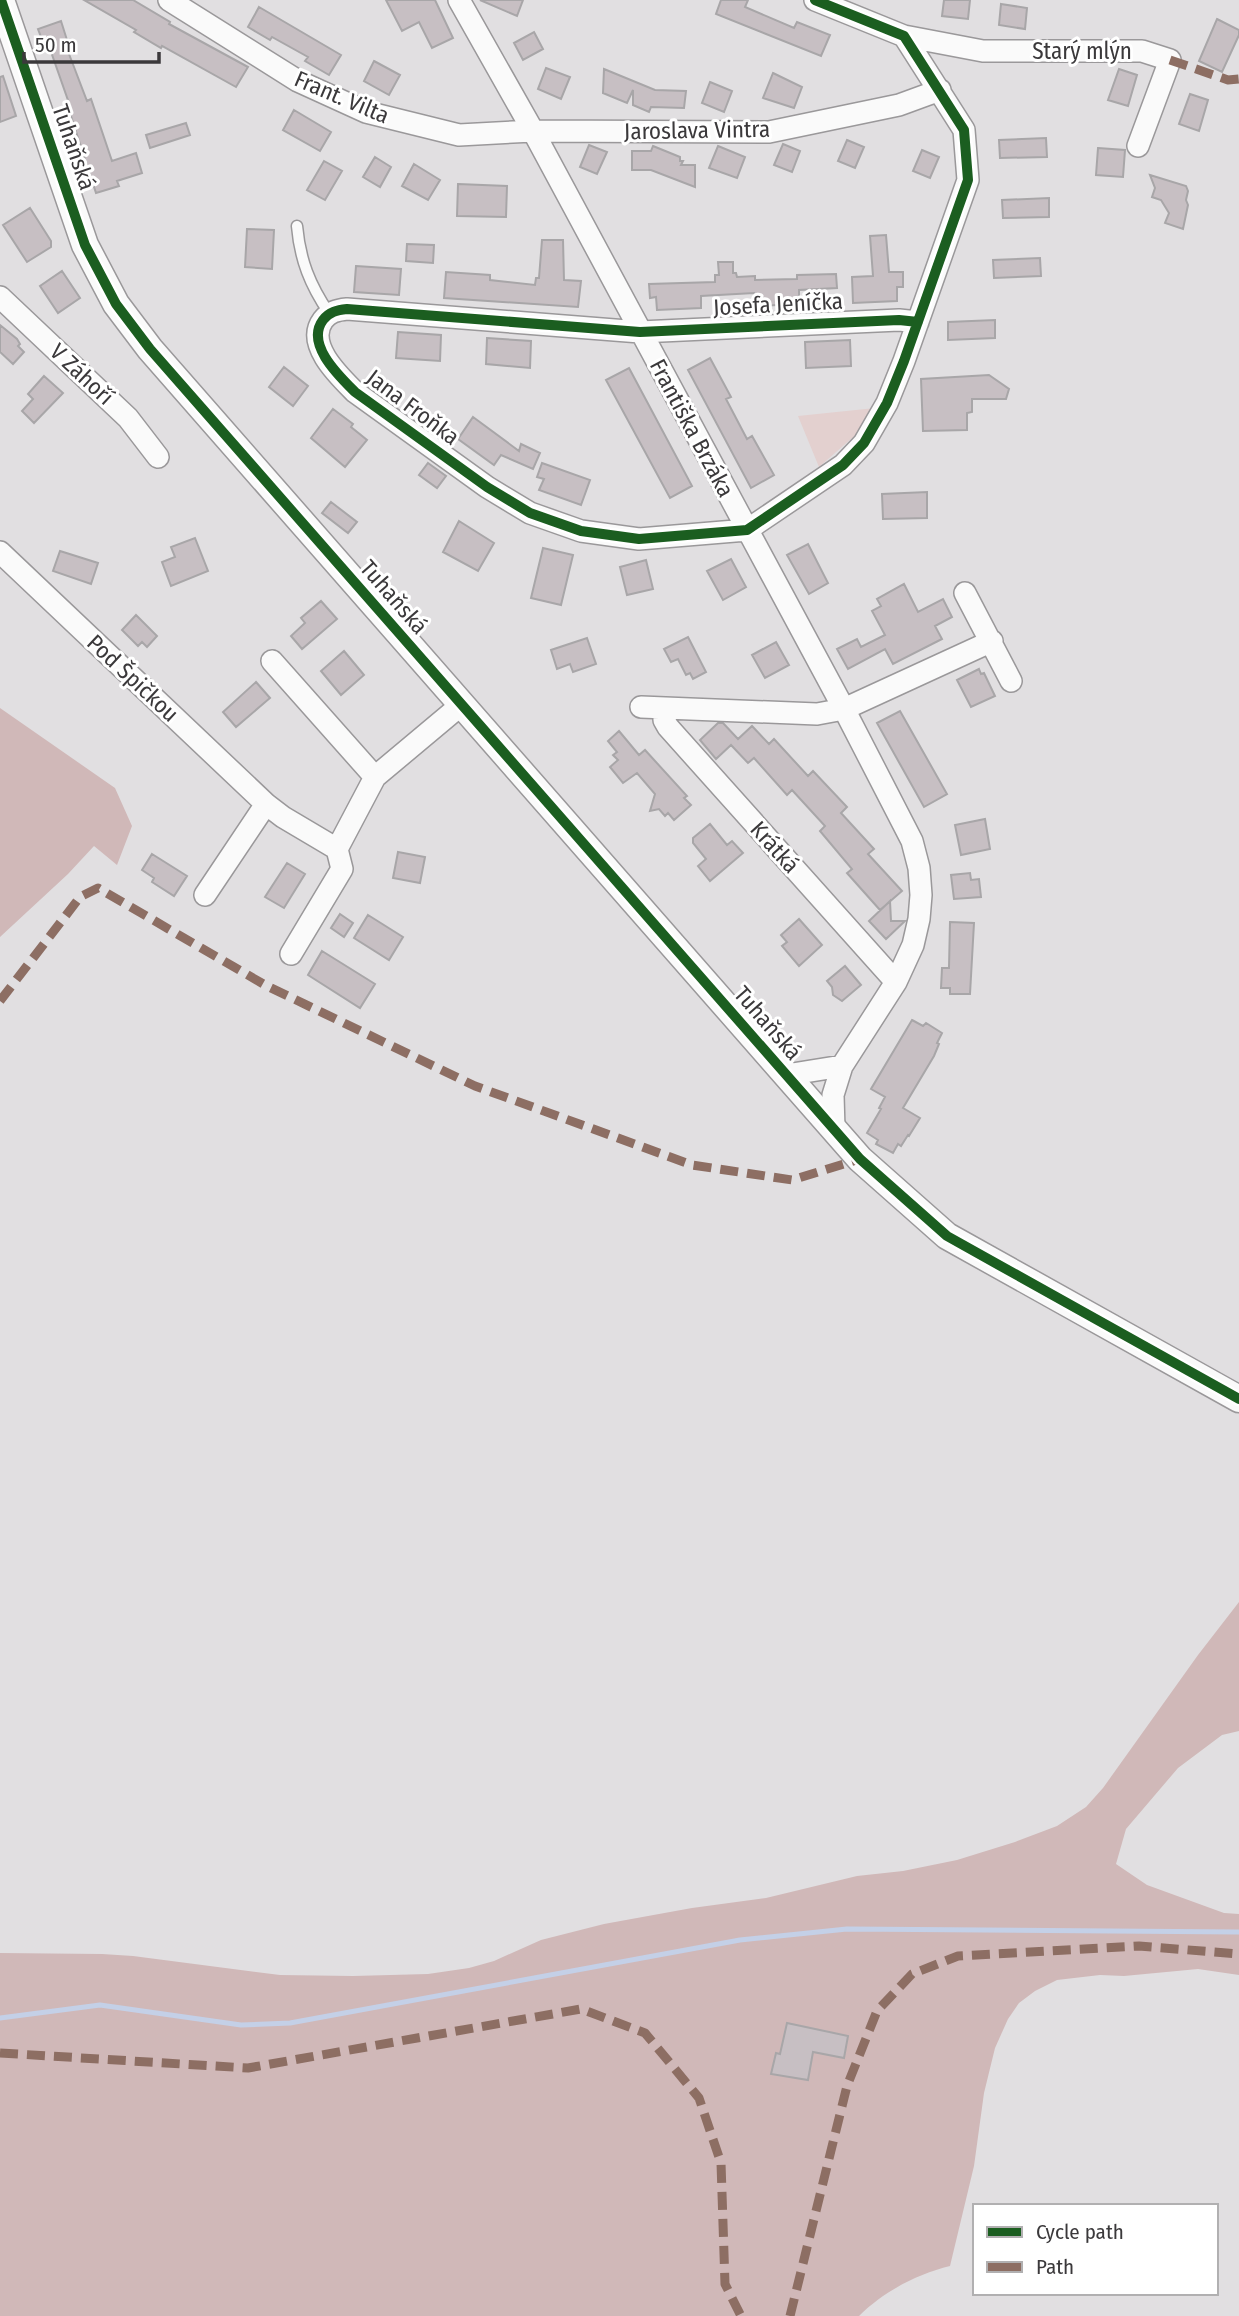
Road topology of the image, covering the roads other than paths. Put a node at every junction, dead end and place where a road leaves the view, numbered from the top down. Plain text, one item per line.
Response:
1 (1, 0) edge
2 (169, 0) edge
3 (459, 0) edge
4 (815, 0) edge
5 (904, 36) junction
6 (940, 90) junction
7 (533, 131) junction
8 (1138, 146) dead end
9 (297, 226) dead end
10 (0, 296) edge
11 (329, 313) junction
12 (918, 322) junction
13 (640, 332) junction
14 (158, 457) dead end
15 (747, 530) junction
16 (0, 552) edge
17 (965, 593) dead end
18 (992, 641) junction
19 (272, 661) dead end
20 (1012, 681) dead end
21 (461, 705) junction
22 (641, 707) dead end
23 (664, 708) junction
24 (844, 709) junction
25 (375, 778) junction
26 (266, 804) junction
27 (337, 849) junction
28 (205, 895) dead end
29 (291, 954) dead end
30 (896, 982) junction
31 (842, 1066) junction
32 (786, 1074) junction
33 (834, 1129) junction
34 (1239, 1399) edge

1 - 21 street, Tuhaňská
2 - 7 street, Frant. Vilta
3 - 7 street, Františka Brzáka
4 - 5 street
5 - 6 street
5 - 8 street, Starý mlýn
6 - 7 street, Jaroslava Vintra
6 - 12 street
7 - 13 street, Františka Brzáka
9 - 11 lane
10 - 14 street, V Záhoří
11 - 13 street
11 - 15 street, Jana Froňka
12 - 13 street, Josefa Jeníčka
12 - 15 street
13 - 15 street, Františka Brzáka
15 - 24 street, Františka Brzáka
16 - 26 street, Pod Špičkou
17 - 18 street
18 - 20 street
18 - 24 street
19 - 25 street
21 - 25 street
21 - 32 street, Tuhaňská
22 - 23 street
23 - 24 street
23 - 30 street, Krátká
24 - 30 street, Františka Brzáka
25 - 27 street
26 - 27 street, Pod Špičkou
26 - 28 street
27 - 29 street
30 - 31 street, Františka Brzáka
31 - 32 street
31 - 33 street, Františka Brzáka
32 - 33 street, Tuhaňská
33 - 34 street, Tuhaňská

